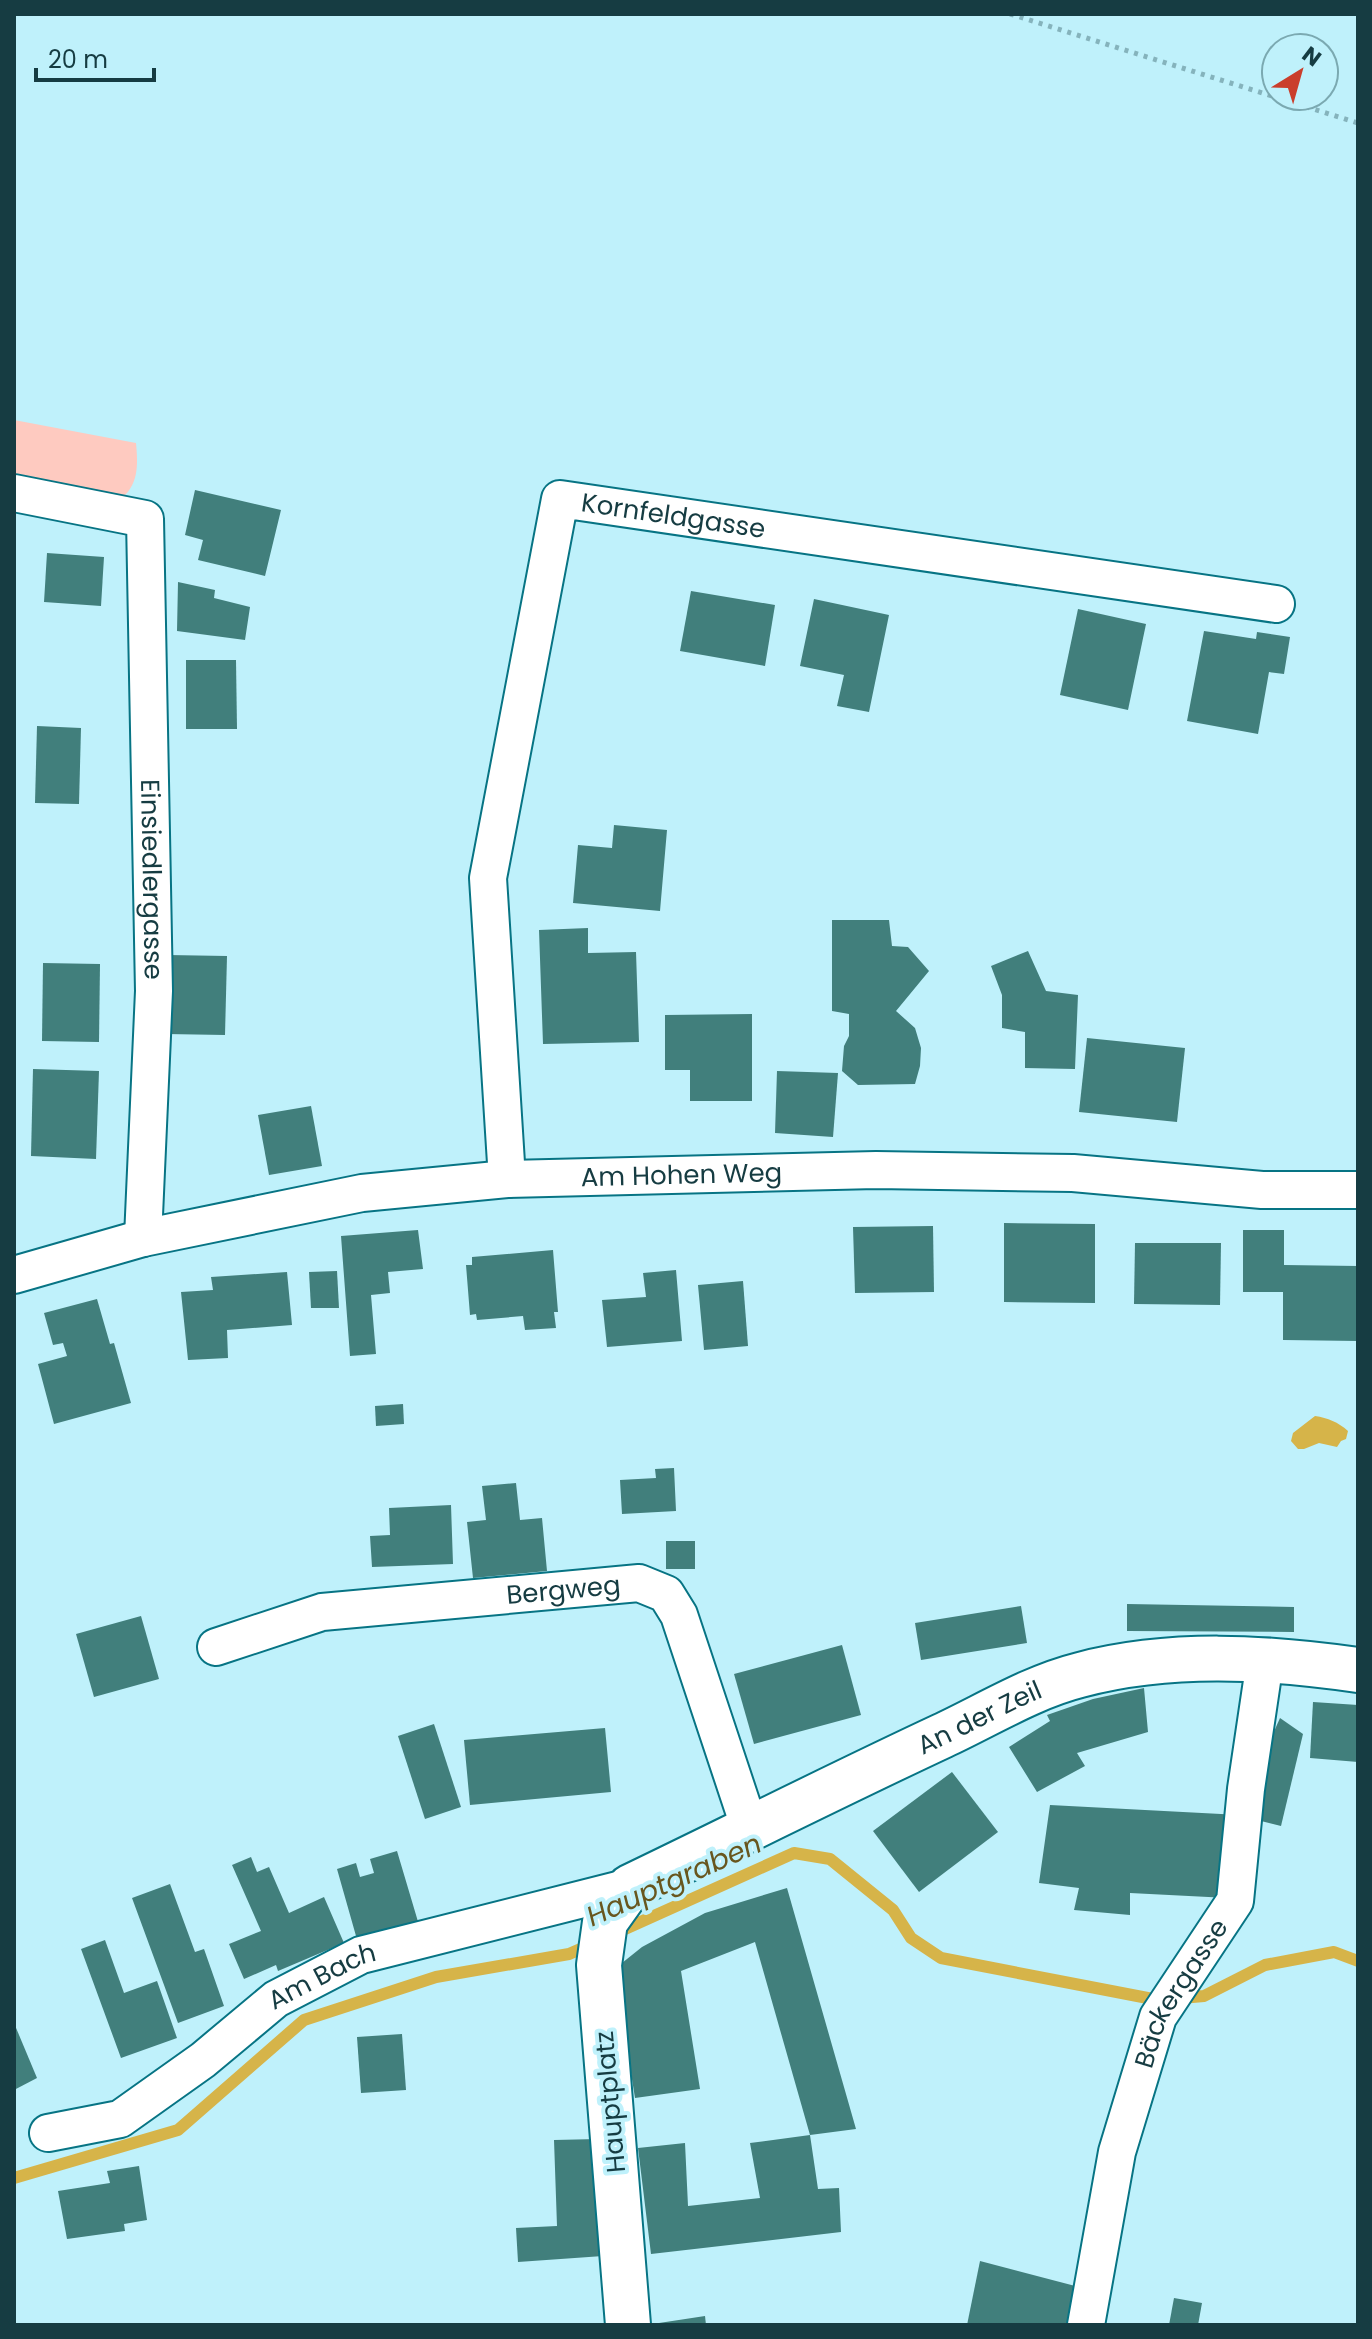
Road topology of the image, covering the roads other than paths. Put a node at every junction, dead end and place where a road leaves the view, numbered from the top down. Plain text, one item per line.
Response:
1 (14, 493) edge
2 (1276, 604) dead end
3 (507, 1179) junction
4 (1358, 1190) edge
5 (143, 1238) junction
6 (14, 1275) edge
7 (216, 1647) dead end
8 (1265, 1661) junction
9 (1358, 1670) edge
10 (750, 1829) junction
11 (630, 1887) junction
12 (48, 2133) dead end
13 (628, 2325) edge
14 (1086, 2325) edge

1 - 5 street, Einsiedlergasse
2 - 3 street, Kornfeldgasse
3 - 4 street, Am Hohen Weg
3 - 5 street, Am Hohen Weg
5 - 6 street, Am Hohen Weg
7 - 10 street, Bergweg
8 - 9 street, An der Zeil
8 - 10 street, An der Zeil
8 - 14 street, Bäckergasse
10 - 11 street, An der Zeil
11 - 12 street, Am Bach
11 - 13 street, Hauptplatz

